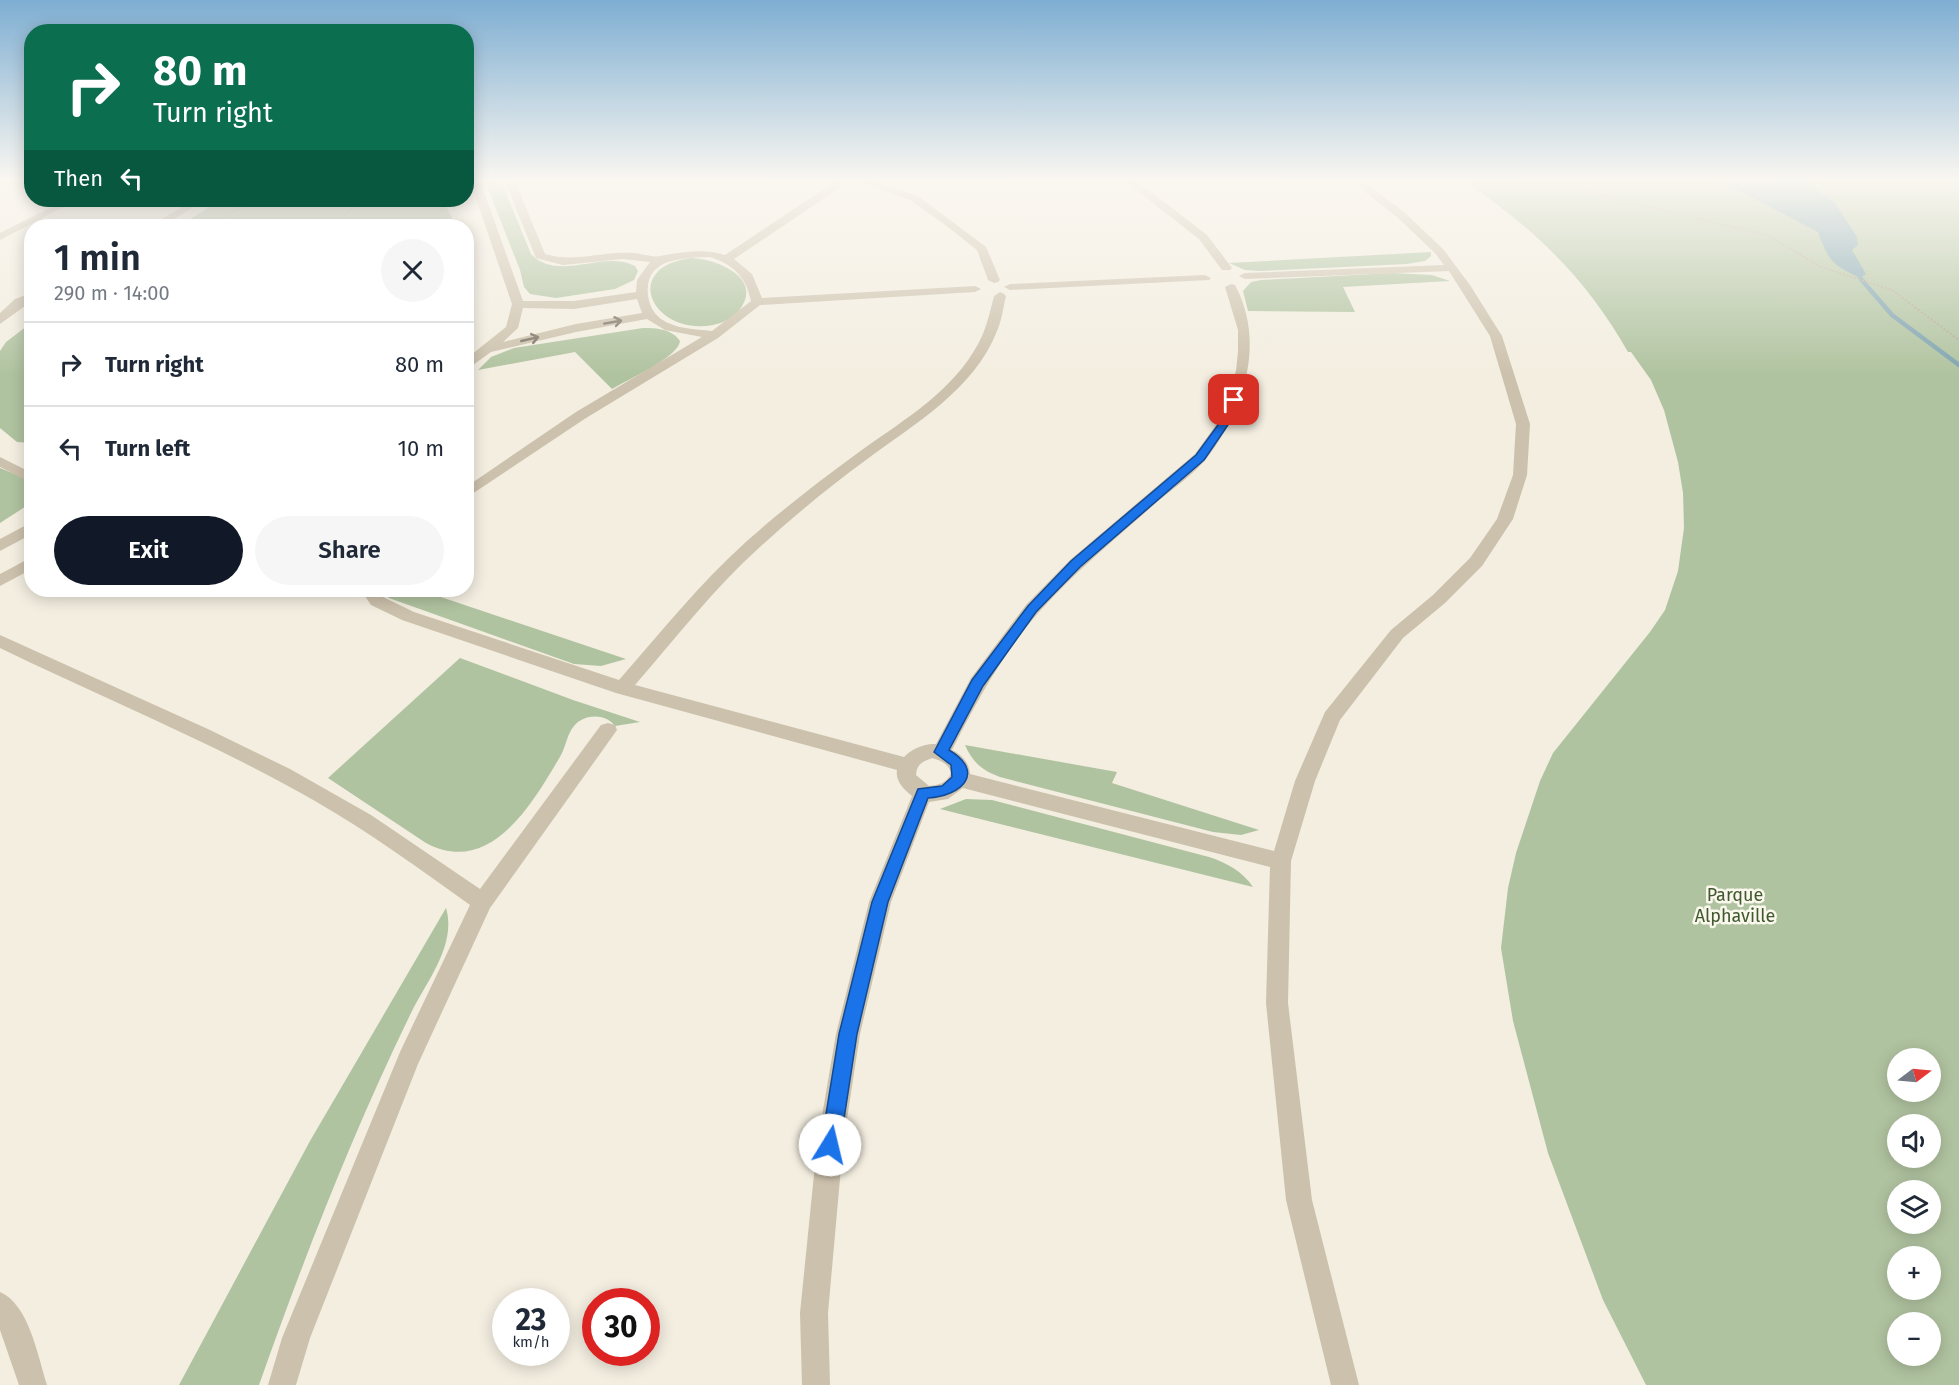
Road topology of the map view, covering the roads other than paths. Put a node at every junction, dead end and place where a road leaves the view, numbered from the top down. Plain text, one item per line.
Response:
1 (497, 246) edge
2 (536, 246) edge
3 (745, 246) edge
4 (978, 246) edge
5 (1209, 246) edge
6 (1433, 246) edge
7 (727, 258) junction
8 (658, 261) junction
9 (1226, 268) junction
10 (1450, 268) junction
11 (1245, 276) junction
12 (1205, 278) junction
13 (994, 280) junction
14 (1222, 286) junction
15 (975, 290) junction
16 (1005, 292) junction
17 (641, 295) junction
18 (24, 300) edge
19 (757, 302) junction
20 (518, 304) junction
21 (650, 315) junction
22 (0, 320) edge
23 (714, 335) junction
24 (484, 350) junction
25 (474, 359) edge
26 (0, 461) edge
27 (24, 474) edge
28 (474, 489) edge
29 (24, 532) edge
30 (0, 546) edge
31 (24, 567) edge
32 (0, 581) edge
33 (374, 597) edge
34 (0, 641) edge
35 (622, 688) junction
36 (608, 730) dead end
37 (941, 752) junction
38 (906, 765) junction
39 (959, 778) junction
40 (923, 793) junction
41 (1281, 861) junction
42 (482, 902) junction
43 (0, 1306) edge
44 (33, 1385) edge
45 (282, 1385) edge
46 (816, 1385) edge
47 (1345, 1385) edge

1 - 20 street
2 - 8 street
3 - 7 street
4 - 13 street
5 - 9 street
6 - 10 street
7 - 8 street
7 - 19 street
8 - 17 street
9 - 11 street
9 - 12 street
10 - 11 street
10 - 41 street
11 - 14 street
12 - 14 street
12 - 16 street
13 - 15 street
13 - 16 street
14 - 37 street
15 - 16 street
15 - 19 street
16 - 35 street
17 - 20 street
17 - 21 street
18 - 22 street
19 - 23 street
20 - 24 street
21 - 23 street
24 -> 21 street
23 - 28 street
24 - 25 street
26 - 27 street
29 - 30 street
31 - 32 street
33 - 35 street
34 - 42 street
35 - 38 street
36 - 42 street
37 - 38 street
37 - 39 street
38 - 40 street
39 - 40 street
39 - 41 street
40 - 46 street
41 - 47 street
42 - 45 street
43 - 44 street

